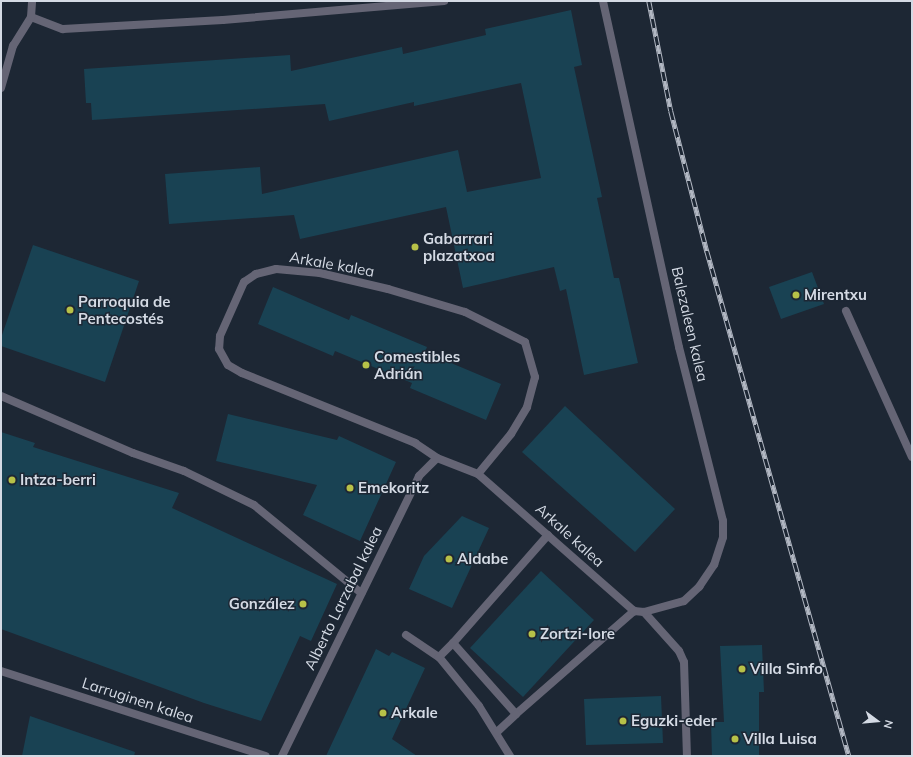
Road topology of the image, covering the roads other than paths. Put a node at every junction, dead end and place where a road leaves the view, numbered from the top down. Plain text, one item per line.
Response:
1 (32, 1) edge
2 (444, 1) edge
3 (603, 1) edge
4 (31, 17) junction
5 (1, 88) edge
6 (846, 311) dead end
7 (1, 396) edge
8 (912, 457) edge
9 (437, 458) junction
10 (478, 474) junction
11 (548, 535) junction
12 (361, 593) junction
13 (634, 611) junction
14 (644, 612) junction
15 (406, 635) dead end
16 (453, 643) junction
17 (439, 657) junction
18 (1, 671) edge
19 (516, 714) junction
20 (497, 732) junction
21 (266, 756) edge
22 (282, 756) edge
23 (510, 756) edge
24 (687, 756) edge

1 - 4 street
2 - 4 street
3 - 14 street, Balezaleen kalea
4 - 5 street
6 - 8 street
7 - 12 street
9 - 10 street, Arkale kalea
9 - 10 street, Arkale kalea
9 - 12 street, Alberto Larzabal kalea
10 - 11 street, Arkale kalea
11 - 13 street, Arkale kalea
11 - 16 street
12 - 22 street, Alberto Larzabal kalea
13 - 14 street
13 - 19 street
14 - 24 street
15 - 17 street
16 - 17 street
16 - 19 street
17 - 20 street
18 - 21 street, Larruginen kalea
19 - 20 street
20 - 23 street

